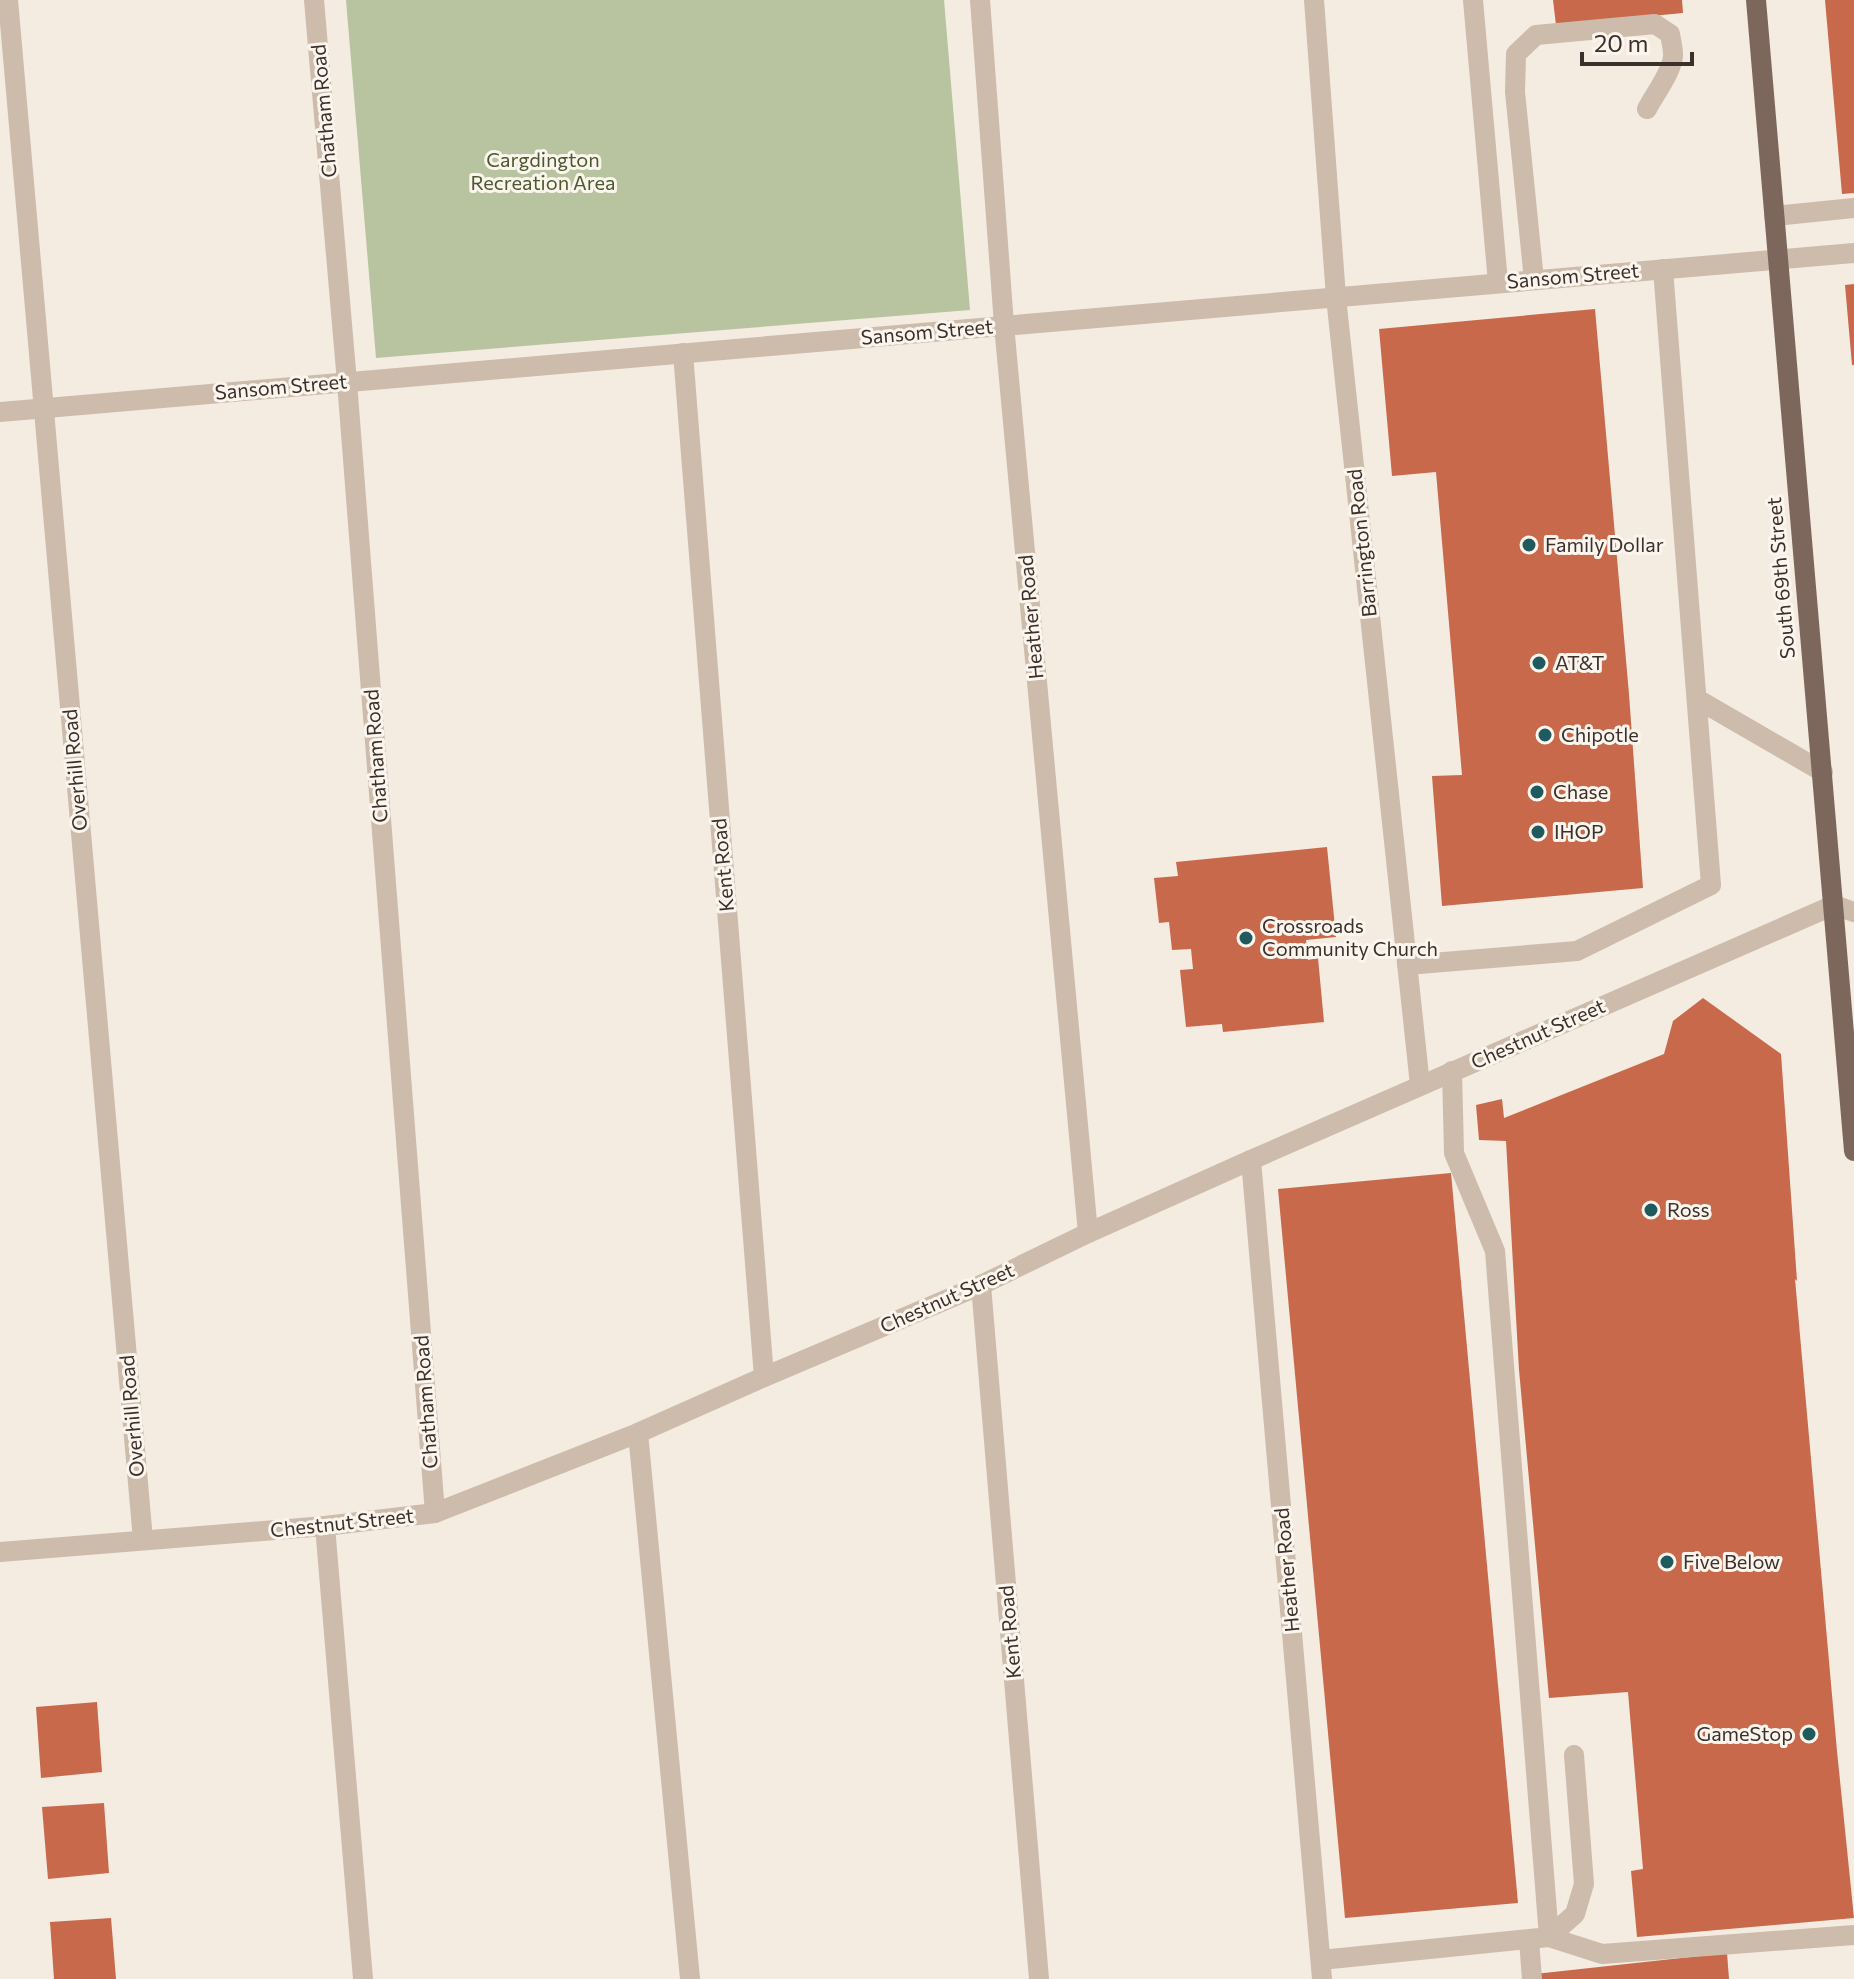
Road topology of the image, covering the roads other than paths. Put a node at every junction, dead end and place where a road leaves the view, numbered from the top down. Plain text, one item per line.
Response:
1 (8, 0) edge
2 (314, 0) edge
3 (980, 0) edge
4 (1314, 0) edge
5 (1473, 0) edge
6 (1756, 0) edge
7 (1647, 109) dead end
8 (1854, 208) edge
9 (1774, 216) junction
10 (1854, 253) edge
11 (1777, 259) junction
12 (1663, 269) junction
13 (1534, 280) junction
14 (1498, 283) junction
15 (1336, 297) junction
16 (1004, 325) junction
17 (683, 353) junction
18 (347, 382) junction
19 (43, 408) junction
20 (0, 412) edge
21 (1697, 699) junction
22 (1823, 772) junction
23 (1834, 905) junction
24 (1854, 912) edge
25 (1407, 965) junction
26 (1452, 1071) junction
27 (1420, 1085) junction
28 (1854, 1151) edge
29 (1251, 1160) junction
30 (1088, 1233) junction
31 (981, 1285) junction
32 (764, 1377) junction
33 (638, 1433) junction
34 (435, 1513) junction
35 (325, 1526) junction
36 (143, 1540) junction
37 (0, 1552) edge
38 (1574, 1755) dead end
39 (1854, 1935) edge
40 (1539, 1938) junction
41 (1322, 1970) edge
42 (363, 1979) edge
43 (690, 1979) edge
44 (1039, 1979) edge
45 (1532, 1979) edge

1 - 19 street, Overhill Road
2 - 18 street, Chatham Road
3 - 16 street, Heather Road
4 - 15 street, Barrington Road
5 - 14 street
6 - 9 main road, South 69th Street
7 - 13 street
8 - 9 street
9 - 11 main road, South 69th Street
10 - 11 street, Sansom Street
11 - 12 street, Sansom Street
11 - 22 main road, South 69th Street
12 - 13 street, Sansom Street
12 - 21 street
13 - 14 street, Sansom Street
14 - 15 street, Sansom Street
15 - 16 street, Sansom Street
15 - 25 street, Barrington Road
16 - 17 street, Sansom Street
16 - 30 street, Heather Road
17 - 18 street, Sansom Street
17 - 32 street, Kent Road
18 - 19 street, Sansom Street
18 - 34 street, Chatham Road
19 - 20 street, Sansom Street
19 - 36 street, Overhill Road
21 - 22 street
21 - 25 street
22 - 23 main road, South 69th Street
23 - 24 street
23 - 26 street, Chestnut Street
23 - 28 main road, South 69th Street
25 - 27 street, Barrington Road
26 - 27 street, Chestnut Street
26 - 40 street
27 - 29 street, Chestnut Street
29 - 30 street, Chestnut Street
29 - 41 street, Heather Road
30 - 31 street, Chestnut Street
31 - 32 street, Chestnut Street
31 - 44 street, Kent Road
32 - 33 street, Chestnut Street
33 - 34 street, Chestnut Street
33 - 43 street
34 - 35 street, Chestnut Street
35 - 36 street, Chestnut Street
35 - 42 street
36 - 37 street, Chestnut Street
38 - 40 street
39 - 40 street
40 - 41 street
40 - 45 street

